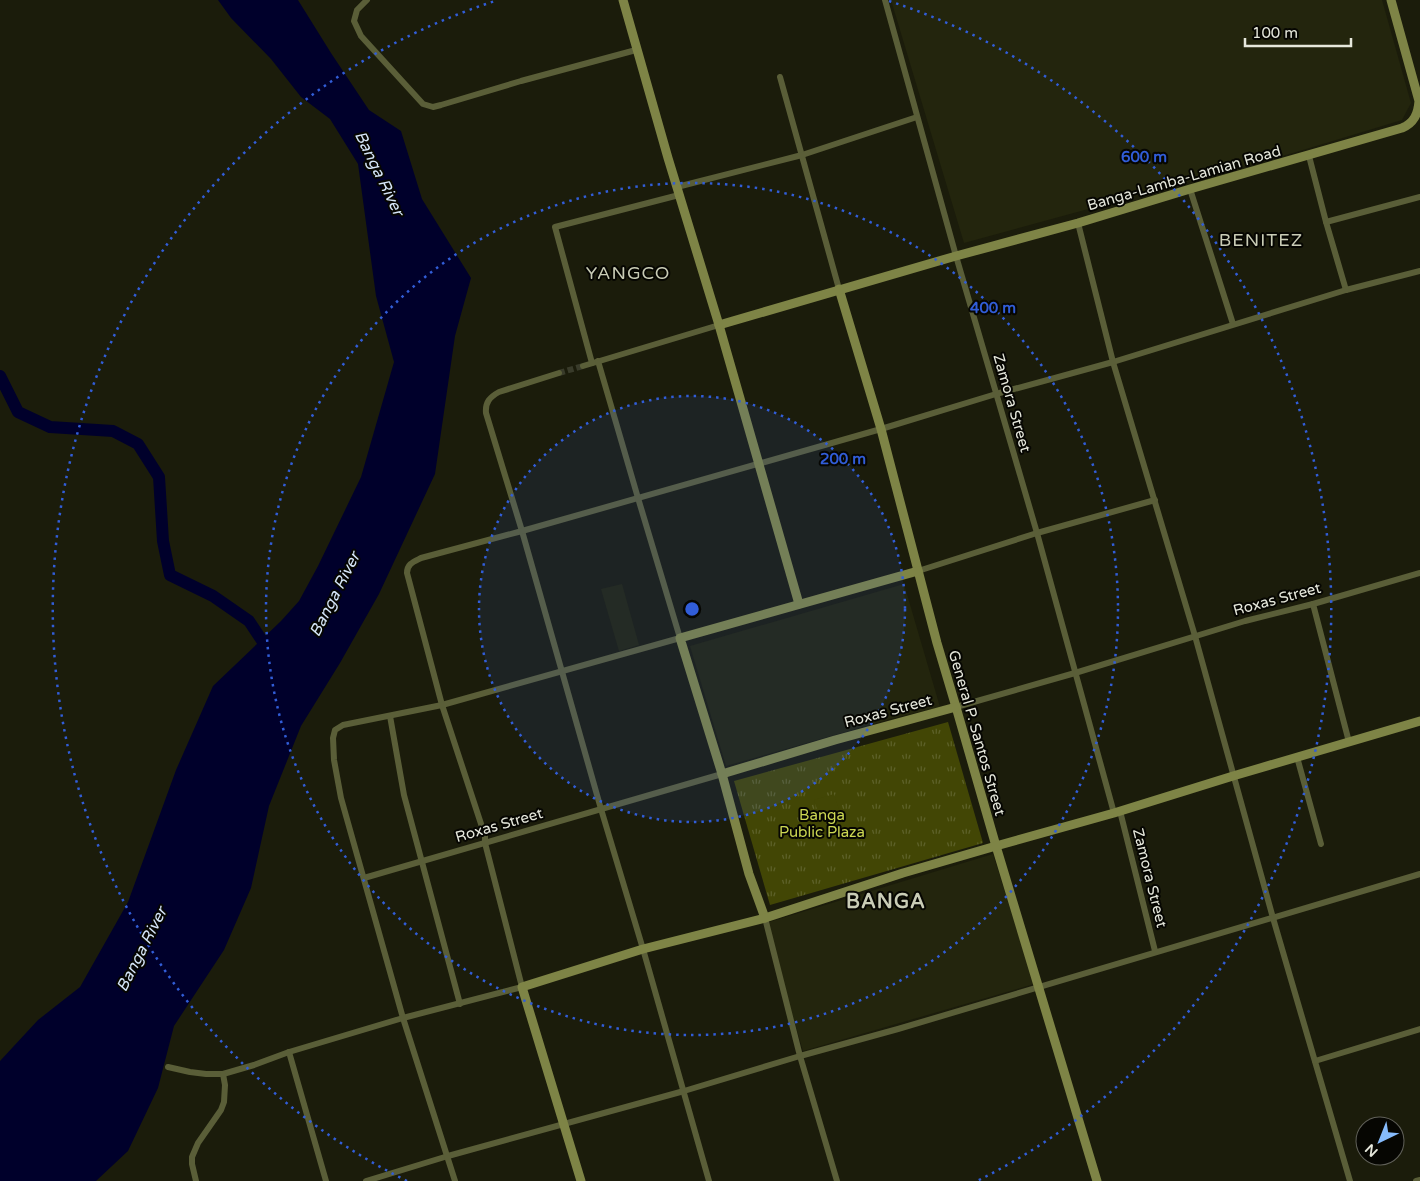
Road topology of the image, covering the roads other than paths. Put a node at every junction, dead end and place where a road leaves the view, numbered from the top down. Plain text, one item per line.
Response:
1 (367, 0) edge
2 (623, 0) edge
3 (885, 0) edge
4 (1391, 0) edge
5 (636, 50) junction
6 (780, 77) dead end
7 (1419, 113) edge
8 (917, 117) junction
9 (802, 155) junction
10 (1309, 156) junction
11 (1190, 189) junction
12 (678, 191) junction
13 (1420, 197) edge
14 (1326, 222) junction
15 (1078, 223) junction
16 (956, 256) junction
17 (1420, 271) edge
18 (839, 290) junction
19 (1346, 290) junction
20 (1233, 324) junction
21 (718, 325) junction
22 (595, 362) junction
23 (1113, 362) junction
24 (583, 366) tunnel mouth
25 (559, 373) tunnel mouth
26 (996, 394) junction
27 (881, 429) junction
28 (758, 464) junction
29 (638, 498) junction
30 (1155, 500) junction
31 (522, 531) junction
32 (1037, 533) junction
33 (918, 571) junction
34 (1420, 572) edge
35 (799, 604) junction
36 (1313, 604) junction
37 (1195, 636) junction
38 (680, 638) junction
39 (561, 671) junction
40 (1075, 673) junction
41 (442, 705) junction
42 (956, 707) junction
43 (390, 716) junction
44 (1420, 721) edge
45 (1348, 742) junction
46 (1297, 757) junction
47 (722, 774) junction
48 (1233, 776) junction
49 (600, 810) junction
50 (1117, 812) junction
51 (486, 843) junction
52 (1321, 844) dead end
53 (996, 846) junction
54 (421, 860) junction
55 (1420, 874) edge
56 (364, 878) junction
57 (765, 918) junction
58 (1273, 918) junction
59 (643, 949) junction
60 (1155, 952) junction
61 (522, 987) junction
62 (1038, 987) junction
63 (460, 1004) junction
64 (403, 1018) junction
65 (1420, 1029) edge
66 (289, 1052) junction
67 (800, 1056) junction
68 (1315, 1061) junction
69 (168, 1068) dead end
70 (223, 1074) junction
71 (684, 1091) junction
72 (564, 1124) junction
73 (448, 1156) junction
74 (1420, 1180) edge
75 (196, 1181) edge
76 (326, 1181) edge
77 (366, 1181) edge
78 (455, 1181) edge
79 (581, 1181) edge
80 (709, 1181) edge
81 (836, 1181) edge
82 (1096, 1181) edge
83 (1350, 1181) edge
84 (1416, 1181) edge

1 - 5 street
2 - 5 main road
3 - 8 street, Zamora Street
4 - 7 main road, Banga-Lamba-Lamian Road
5 - 12 main road
6 - 9 street
7 - 10 main road, Banga-Lamba-Lamian Road
8 - 9 street
8 - 16 street, Zamora Street
9 - 12 street
9 - 18 street
10 - 11 main road, Banga-Lamba-Lamian Road
10 - 14 street
11 - 15 main road, Banga-Lamba-Lamian Road
11 - 20 street
12 - 21 main road
12 - 22 street
13 - 14 street
14 - 19 street
15 - 16 main road, Banga-Lamba-Lamian Road
15 - 23 street
16 - 18 main road, Banga-Lamba-Lamian Road
16 - 26 street, Zamora Street
17 - 19 street
18 - 21 main road, Banga-Lamba-Lamian Road
18 - 27 main road, General P. Santos Street
19 - 20 street
20 - 23 street
21 - 22 street
21 - 28 main road
22 - 24 street
22 - 29 street
23 - 26 street
23 - 30 street
25 - 31 street
26 - 27 street
26 - 32 street, Zamora Street
27 - 28 street
27 - 33 main road, General P. Santos Street
28 - 29 street
28 - 35 main road
29 - 31 street
29 - 38 street
30 - 32 street
30 - 37 street
31 - 39 street
31 - 41 street
32 - 33 street
32 - 40 street, Zamora Street
33 - 35 main road
33 - 42 main road, General P. Santos Street
34 - 36 street, Roxas Street
35 - 38 main road
36 - 37 street, Roxas Street
36 - 45 street
37 - 40 street, Roxas Street
37 - 48 street
38 - 39 street
38 - 47 main road
39 - 41 street
39 - 49 street
40 - 42 street, Roxas Street
40 - 50 street, Zamora Street
41 - 43 street
41 - 51 street
42 - 47 main road, Roxas Street
42 - 53 main road, General P. Santos Street
43 - 54 street
43 - 56 street
44 - 45 main road
45 - 46 main road
46 - 48 main road
46 - 52 street
47 - 49 street, Roxas Street
47 - 57 main road
48 - 50 main road
48 - 58 street
49 - 51 street, Roxas Street
49 - 59 street
50 - 53 main road
50 - 60 street, Zamora Street
51 - 54 street, Roxas Street
51 - 61 street
53 - 57 main road
53 - 62 main road, General P. Santos Street
54 - 56 street, Roxas Street
54 - 63 street
55 - 58 street
56 - 64 street
57 - 59 main road
57 - 67 street
58 - 60 street
58 - 68 street
59 - 61 main road
59 - 71 street
60 - 62 street
61 - 63 street
61 - 72 main road
62 - 67 street
62 - 82 main road, General P. Santos Street
63 - 64 street
64 - 66 street
64 - 73 street
65 - 68 street
66 - 70 street
66 - 76 street
67 - 71 street
67 - 81 street
68 - 83 street
69 - 70 street
70 - 75 street
71 - 72 street
71 - 80 street
72 - 73 street
72 - 79 main road
73 - 77 street
73 - 78 street
74 - 84 street

